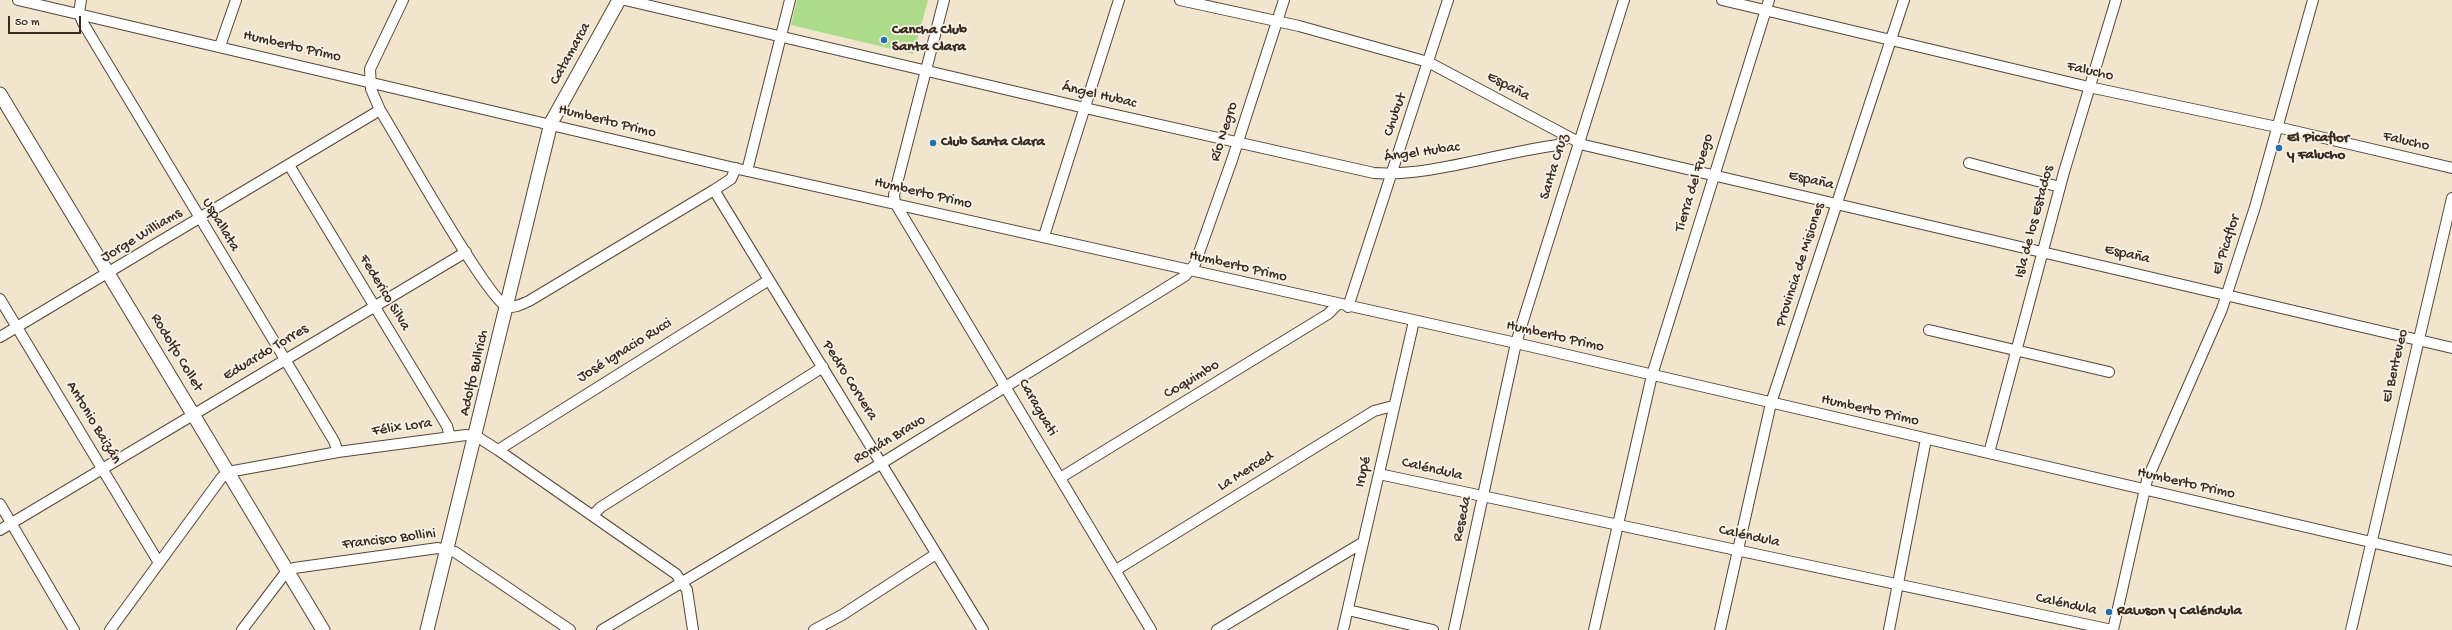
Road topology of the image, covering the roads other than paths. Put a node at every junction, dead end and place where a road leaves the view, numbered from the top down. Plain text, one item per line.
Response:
1 (18, 0) edge
2 (81, 0) edge
3 (236, 0) edge
4 (403, 0) edge
5 (619, 0) edge
6 (625, 0) edge
7 (790, 0) edge
8 (944, 0) edge
9 (1119, 0) edge
10 (1180, 0) edge
11 (1284, 0) edge
12 (1448, 0) edge
13 (1624, 0) edge
14 (1722, 0) edge
15 (1769, 0) edge
16 (1904, 0) edge
17 (2116, 0) edge
18 (2313, 0) edge
19 (1765, 10) junction
20 (79, 13) junction
21 (1276, 22) junction
22 (781, 36) junction
23 (1890, 40) junction
24 (220, 46) junction
25 (1428, 62) junction
26 (925, 70) junction
27 (370, 81) junction
28 (2089, 87) junction
29 (0, 94) edge
30 (1085, 108) junction
31 (380, 110) junction
32 (551, 123) junction
33 (2277, 127) junction
34 (1566, 137) junction
35 (1238, 142) junction
36 (1578, 142) junction
37 (1969, 162) dead end
38 (289, 165) junction
39 (736, 168) junction
40 (2452, 168) edge
41 (747, 170) junction
42 (1713, 174) junction
43 (1391, 175) junction
44 (2060, 187) junction
45 (714, 190) junction
46 (2452, 198) edge
47 (895, 202) junction
48 (1837, 203) junction
49 (199, 219) junction
50 (1044, 236) junction
51 (2042, 251) junction
52 (466, 252) junction
53 (1190, 271) junction
54 (109, 273) junction
55 (769, 280) junction
56 (2227, 294) junction
57 (0, 299) edge
58 (1337, 305) junction
59 (507, 306) junction
60 (375, 307) junction
61 (1348, 307) junction
62 (1414, 321) junction
63 (17, 327) junction
64 (1929, 330) dead end
65 (0, 337) edge
66 (2417, 340) junction
67 (1516, 343) junction
68 (2452, 348) edge
69 (2016, 350) junction
70 (284, 360) junction
71 (823, 367) junction
72 (2110, 372) dead end
73 (1652, 375) junction
74 (1007, 387) junction
75 (1771, 403) junction
76 (1393, 406) junction
77 (194, 414) junction
78 (476, 436) junction
79 (450, 437) junction
80 (1926, 439) junction
81 (498, 450) junction
82 (338, 452) junction
83 (1989, 453) junction
84 (882, 463) junction
85 (103, 469) junction
86 (228, 472) junction
87 (1379, 474) junction
88 (1060, 478) junction
89 (2144, 490) junction
90 (1483, 498) junction
91 (0, 504) edge
92 (592, 515) junction
93 (11, 524) junction
94 (1618, 525) junction
95 (0, 530) edge
96 (2370, 542) junction
97 (1362, 543) junction
98 (448, 549) junction
99 (1738, 549) junction
100 (936, 554) junction
101 (2452, 561) edge
102 (159, 563) junction
103 (1116, 570) junction
104 (288, 571) junction
105 (683, 581) junction
106 (1898, 584) junction
107 (1348, 610) junction
108 (74, 630) edge
109 (110, 630) edge
110 (242, 630) edge
111 (323, 630) edge
112 (427, 630) edge
113 (570, 630) edge
114 (602, 630) edge
115 (693, 630) edge
116 (814, 630) edge
117 (983, 630) edge
118 (1151, 630) edge
119 (1217, 630) edge
120 (1343, 630) edge
121 (1433, 630) edge
122 (1454, 630) edge
123 (1594, 630) edge
124 (1720, 630) edge
125 (1889, 630) edge
126 (2112, 630) edge
127 (2351, 630) edge

1 - 20 street, Humberto Primo
2 - 20 street
3 - 24 street
4 - 27 street
5 - 32 street, Catamarca
6 - 22 street, Ángel Hubac
7 - 22 street
8 - 26 street
9 - 30 street
10 - 21 street, España
11 - 21 street, Río Negro
12 - 25 street, Chubut
13 - 36 street, Santa Cruz
14 - 19 street, Falucho
15 - 19 street, Tierra del Fuego
16 - 23 street, Provincia de Misiones
17 - 28 street, Isla de los Estados
18 - 33 street, El Picaflor
19 - 23 street, Falucho
19 - 42 street, Tierra del Fuego
20 - 24 street, Humberto Primo
20 - 49 street, Uspallata
21 - 25 street, España
21 - 35 street, Río Negro
22 - 26 street, Ángel Hubac
22 - 41 street
23 - 28 street, Falucho
23 - 48 street, Provincia de Misiones
24 - 27 street, Humberto Primo
25 - 34 street, España
25 - 43 street, Chubut
26 - 30 street, Ángel Hubac
26 - 47 street
27 - 31 street
27 - 32 street, Humberto Primo
28 - 33 street, Falucho
28 - 44 street, Isla de los Estados
29 - 54 street, Rodolfo Collet
30 - 35 street, Ángel Hubac
30 - 50 street
31 - 38 street, Jorge Williams
31 - 52 street
32 - 39 street, Humberto Primo
32 - 59 street, Adolfo Bullrich
33 - 40 street, Falucho
33 - 56 street, El Picaflor
34 - 36 street, España
34 - 43 street, Ángel Hubac
35 - 43 street, Ángel Hubac
35 - 53 street, Río Negro
36 - 42 street, España
36 - 67 street, Santa Cruz
37 - 44 street
38 - 49 street, Jorge Williams
38 - 60 street, Federico Silva
39 - 41 street, Humberto Primo
39 - 45 street
41 - 47 street, Humberto Primo
42 - 48 street, España
42 - 73 street, Tierra del Fuego
43 - 61 street, Chubut
44 - 51 street, Isla de los Estados
45 - 55 street, Pedro Corvera
45 - 59 street
46 - 66 street, El Benteveo
47 - 50 street, Humberto Primo
47 - 74 street, Caraguati
48 - 51 street, España
48 - 75 street, Provincia de Misiones
49 - 54 street, Jorge Williams
49 - 70 street, Uspallata
50 - 53 street, Humberto Primo
51 - 56 street, España
51 - 69 street, Isla de los Estados
52 - 59 street
52 - 60 street, Eduardo Torres
53 - 58 street, Humberto Primo
53 - 74 street, Román Bravo
54 - 63 street, Jorge Williams
54 - 77 street, Rodolfo Collet
55 - 71 street, Pedro Corvera
55 - 81 street, José Ignacio Rucci
56 - 66 street, España
56 - 89 street, El Picaflor
57 - 63 street, Antonio Baizán
58 - 61 street, Humberto Primo
58 - 88 street, Coquimbo
59 - 78 street, Adolfo Bullrich
60 - 70 street, Eduardo Torres
60 - 79 street, Federico Silva
61 - 62 street, Humberto Primo
62 - 67 street, Humberto Primo
62 - 76 street, Irupé
63 - 65 street, Jorge Williams
63 - 85 street, Antonio Baizán
64 - 69 street
66 - 68 street, España
66 - 96 street, El Benteveo
67 - 73 street, Humberto Primo
67 - 90 street, Reseda
69 - 72 street
69 - 83 street, Isla de los Estados
70 - 77 street, Eduardo Torres
70 - 82 street, Uspallata
71 - 84 street, Pedro Corvera
71 - 92 street
73 - 75 street, Humberto Primo
73 - 94 street, Tierra del Fuego
74 - 84 street, Román Bravo
74 - 88 street, Caraguati
75 - 80 street, Humberto Primo
75 - 99 street, Provincia de Misiones
76 - 87 street, Irupé
76 - 103 street, La Merced
77 - 85 street, Eduardo Torres
77 - 86 street, Rodolfo Collet
78 - 79 street, Félix Lora
78 - 81 street
78 - 98 street, Adolfo Bullrich
79 - 82 street, Félix Lora
80 - 83 street, Humberto Primo
80 - 106 street
81 - 92 street
82 - 86 street, Félix Lora
83 - 89 street, Humberto Primo
84 - 100 street, Pedro Corvera
84 - 105 street, Román Bravo
85 - 93 street, Eduardo Torres
85 - 102 street, Antonio Baizán
86 - 102 street
86 - 104 street, Rodolfo Collet
87 - 90 street, Caléndula
87 - 97 street, Irupé
88 - 103 street, Caraguati
89 - 96 street, Humberto Primo
89 - 126 street, El Picaflor
90 - 94 street, Caléndula
90 - 122 street, Reseda
91 - 93 street
92 - 105 street
93 - 95 street, Eduardo Torres
93 - 108 street
94 - 99 street, Caléndula
94 - 123 street, Tierra del Fuego
96 - 101 street, Humberto Primo
96 - 127 street, El Benteveo
97 - 107 street, Irupé
97 - 119 street
98 - 104 street, Francisco Bollini
98 - 112 street, Adolfo Bullrich
98 - 113 street, Francisco Bollini
99 - 106 street, Caléndula
99 - 124 street, Provincia de Misiones
100 - 116 street
100 - 117 street, Pedro Corvera
102 - 109 street
103 - 118 street, Caraguati
104 - 110 street
104 - 111 street, Rodolfo Collet
105 - 114 street, Román Bravo
105 - 115 street
106 - 125 street
106 - 126 street, Caléndula
107 - 120 street, Irupé
107 - 121 street

